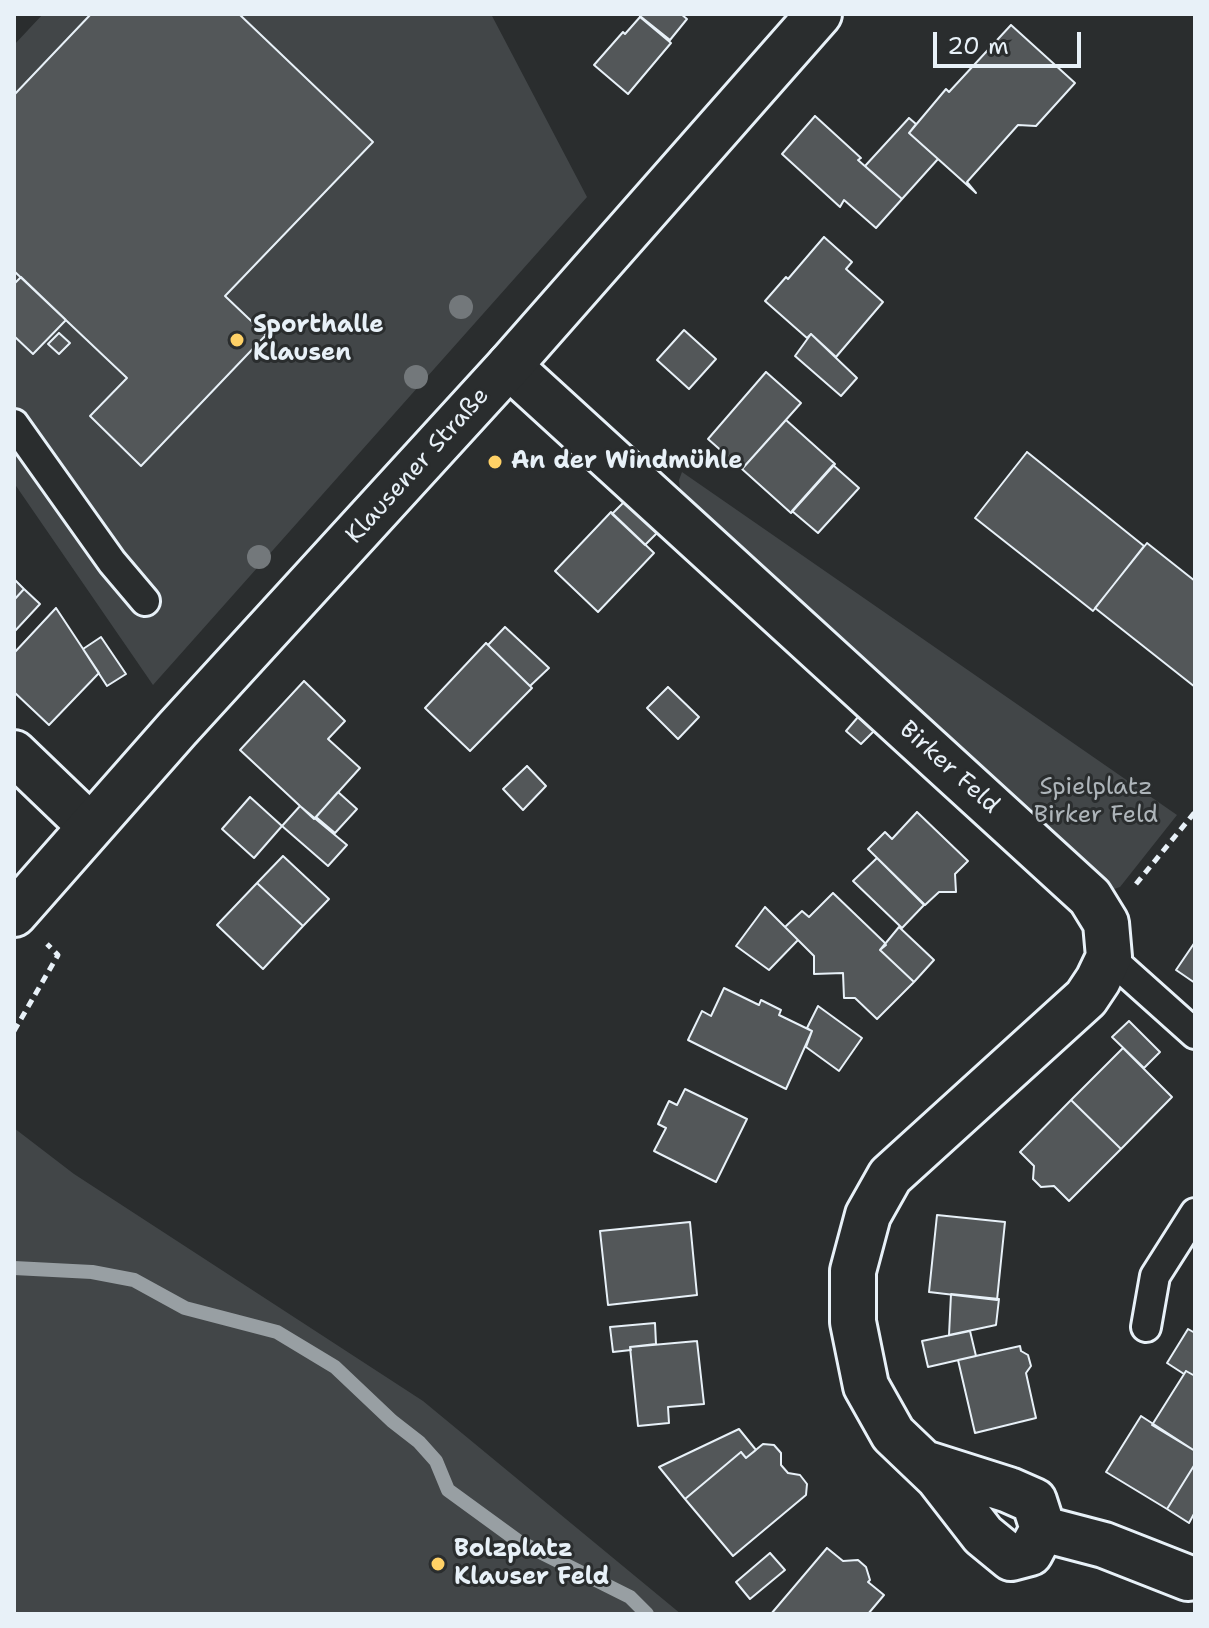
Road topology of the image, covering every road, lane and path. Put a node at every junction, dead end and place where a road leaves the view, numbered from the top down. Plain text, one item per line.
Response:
1 (819, 14) edge
2 (509, 366) junction
3 (14, 424) edge
4 (145, 601) dead end
5 (14, 753) edge
6 (1195, 812) edge
7 (90, 826) junction
8 (15, 913) edge
9 (1107, 940) junction
10 (14, 1031) edge
11 (1195, 1034) edge
12 (1195, 1213) edge
13 (1146, 1327) dead end
14 (1188, 1578) dead end

1 - 2 street, Klausener Straße
2 - 7 street, Klausener Straße
2 - 9 street, Birker Feld
3 - 4 lane
5 - 7 street
6 - 9 path
7 - 8 street, Klausener Straße
8 - 10 path
9 - 11 lane
9 - 14 street
12 - 13 lane

